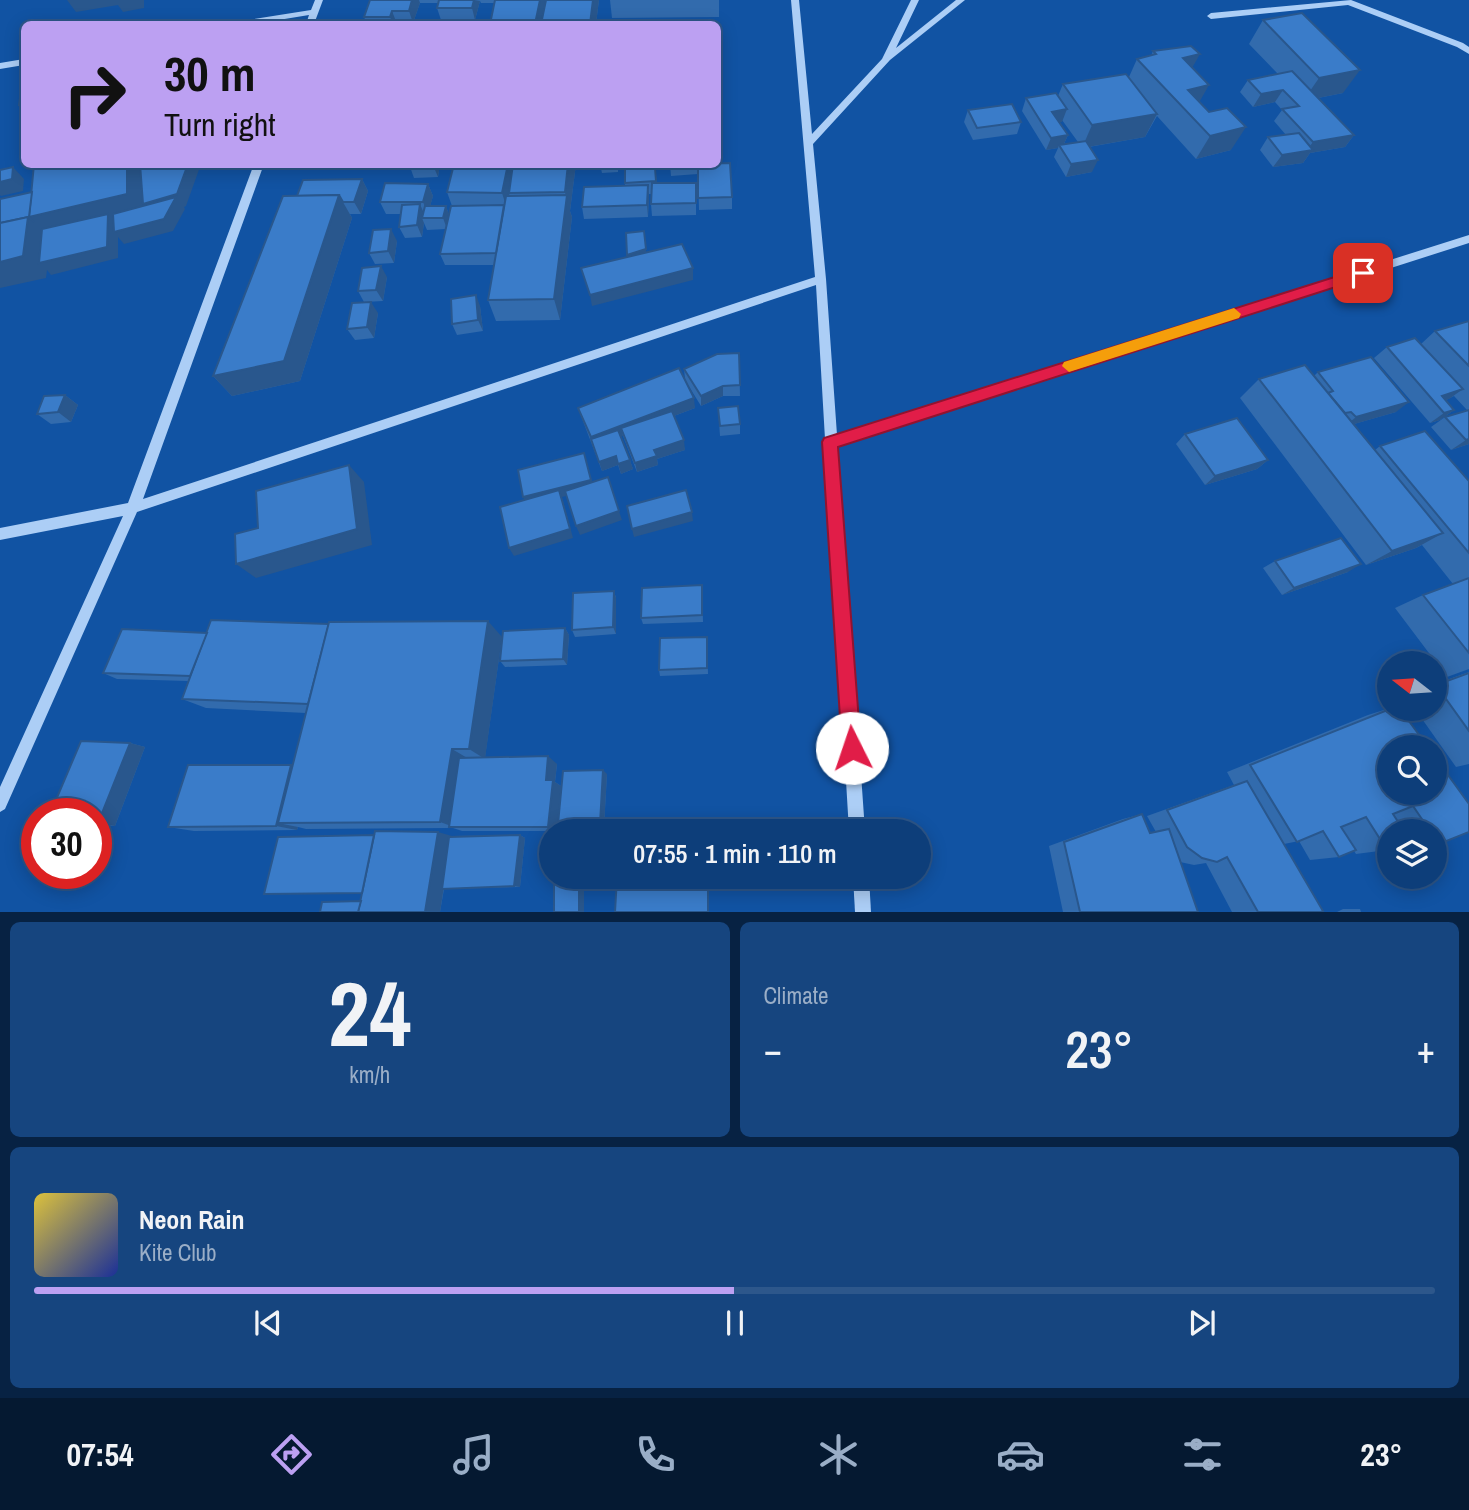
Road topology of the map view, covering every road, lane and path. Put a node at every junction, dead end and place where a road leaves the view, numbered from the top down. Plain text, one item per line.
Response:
1 (319, 0) edge
2 (795, 0) edge
3 (915, 0) edge
4 (961, 0) edge
5 (1346, 1) edge
6 (315, 12) junction
7 (1211, 16) dead end
8 (260, 21) edge
9 (311, 21) edge
10 (1469, 51) edge
11 (886, 60) junction
12 (21, 62) edge
13 (0, 66) edge
14 (809, 143) junction
15 (258, 168) edge
16 (1469, 239) edge
17 (821, 279) junction
18 (830, 442) junction
19 (133, 508) junction
20 (0, 534) edge
21 (0, 803) edge
22 (856, 819) edge
23 (862, 889) edge
24 (863, 912) edge

1 - 6 street
2 - 14 street
3 - 11 street
4 - 11 street
5 - 7 street
5 - 10 street
6 - 8 street
6 - 9 street
11 - 14 street
12 - 13 street
14 - 17 street
15 - 19 street
16 - 18 street
17 - 18 street
17 - 19 street
18 - 22 street
19 - 20 street
19 - 21 street
23 - 24 street

